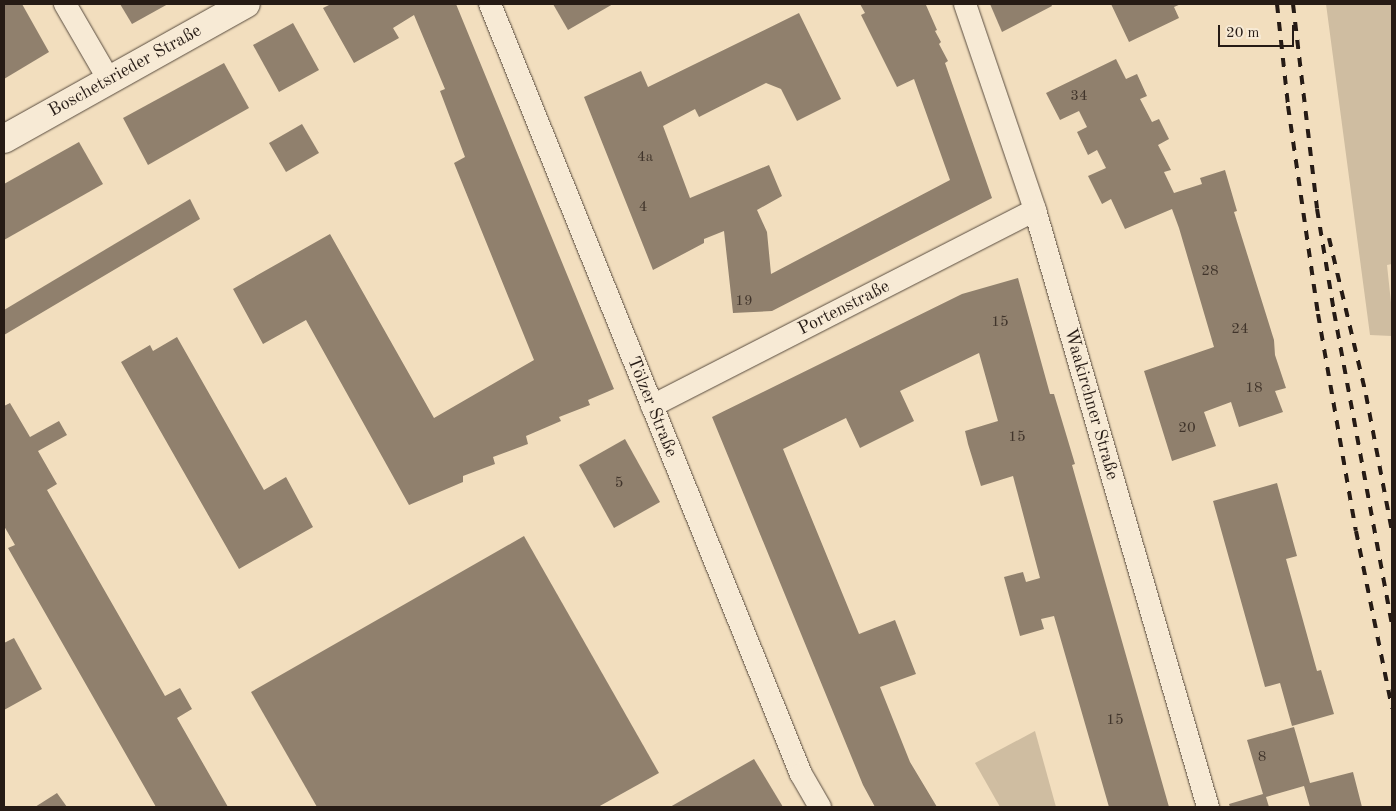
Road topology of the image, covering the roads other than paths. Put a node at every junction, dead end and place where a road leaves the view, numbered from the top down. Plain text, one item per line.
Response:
1 (65, 4) edge
2 (246, 4) edge
3 (490, 4) edge
4 (965, 4) edge
5 (109, 80) junction
6 (4, 139) edge
7 (1036, 210) junction
8 (652, 406) junction
9 (820, 807) edge
10 (1208, 807) edge

1 - 5 street
2 - 5 main road, Boschetsrieder Straße
3 - 8 street, Tölzer Straße
4 - 7 street, Waakirchner Straße
5 - 6 main road, Boschetsrieder Straße
7 - 8 street, Portenstraße
7 - 10 street, Waakirchner Straße
8 - 9 street, Tölzer Straße

